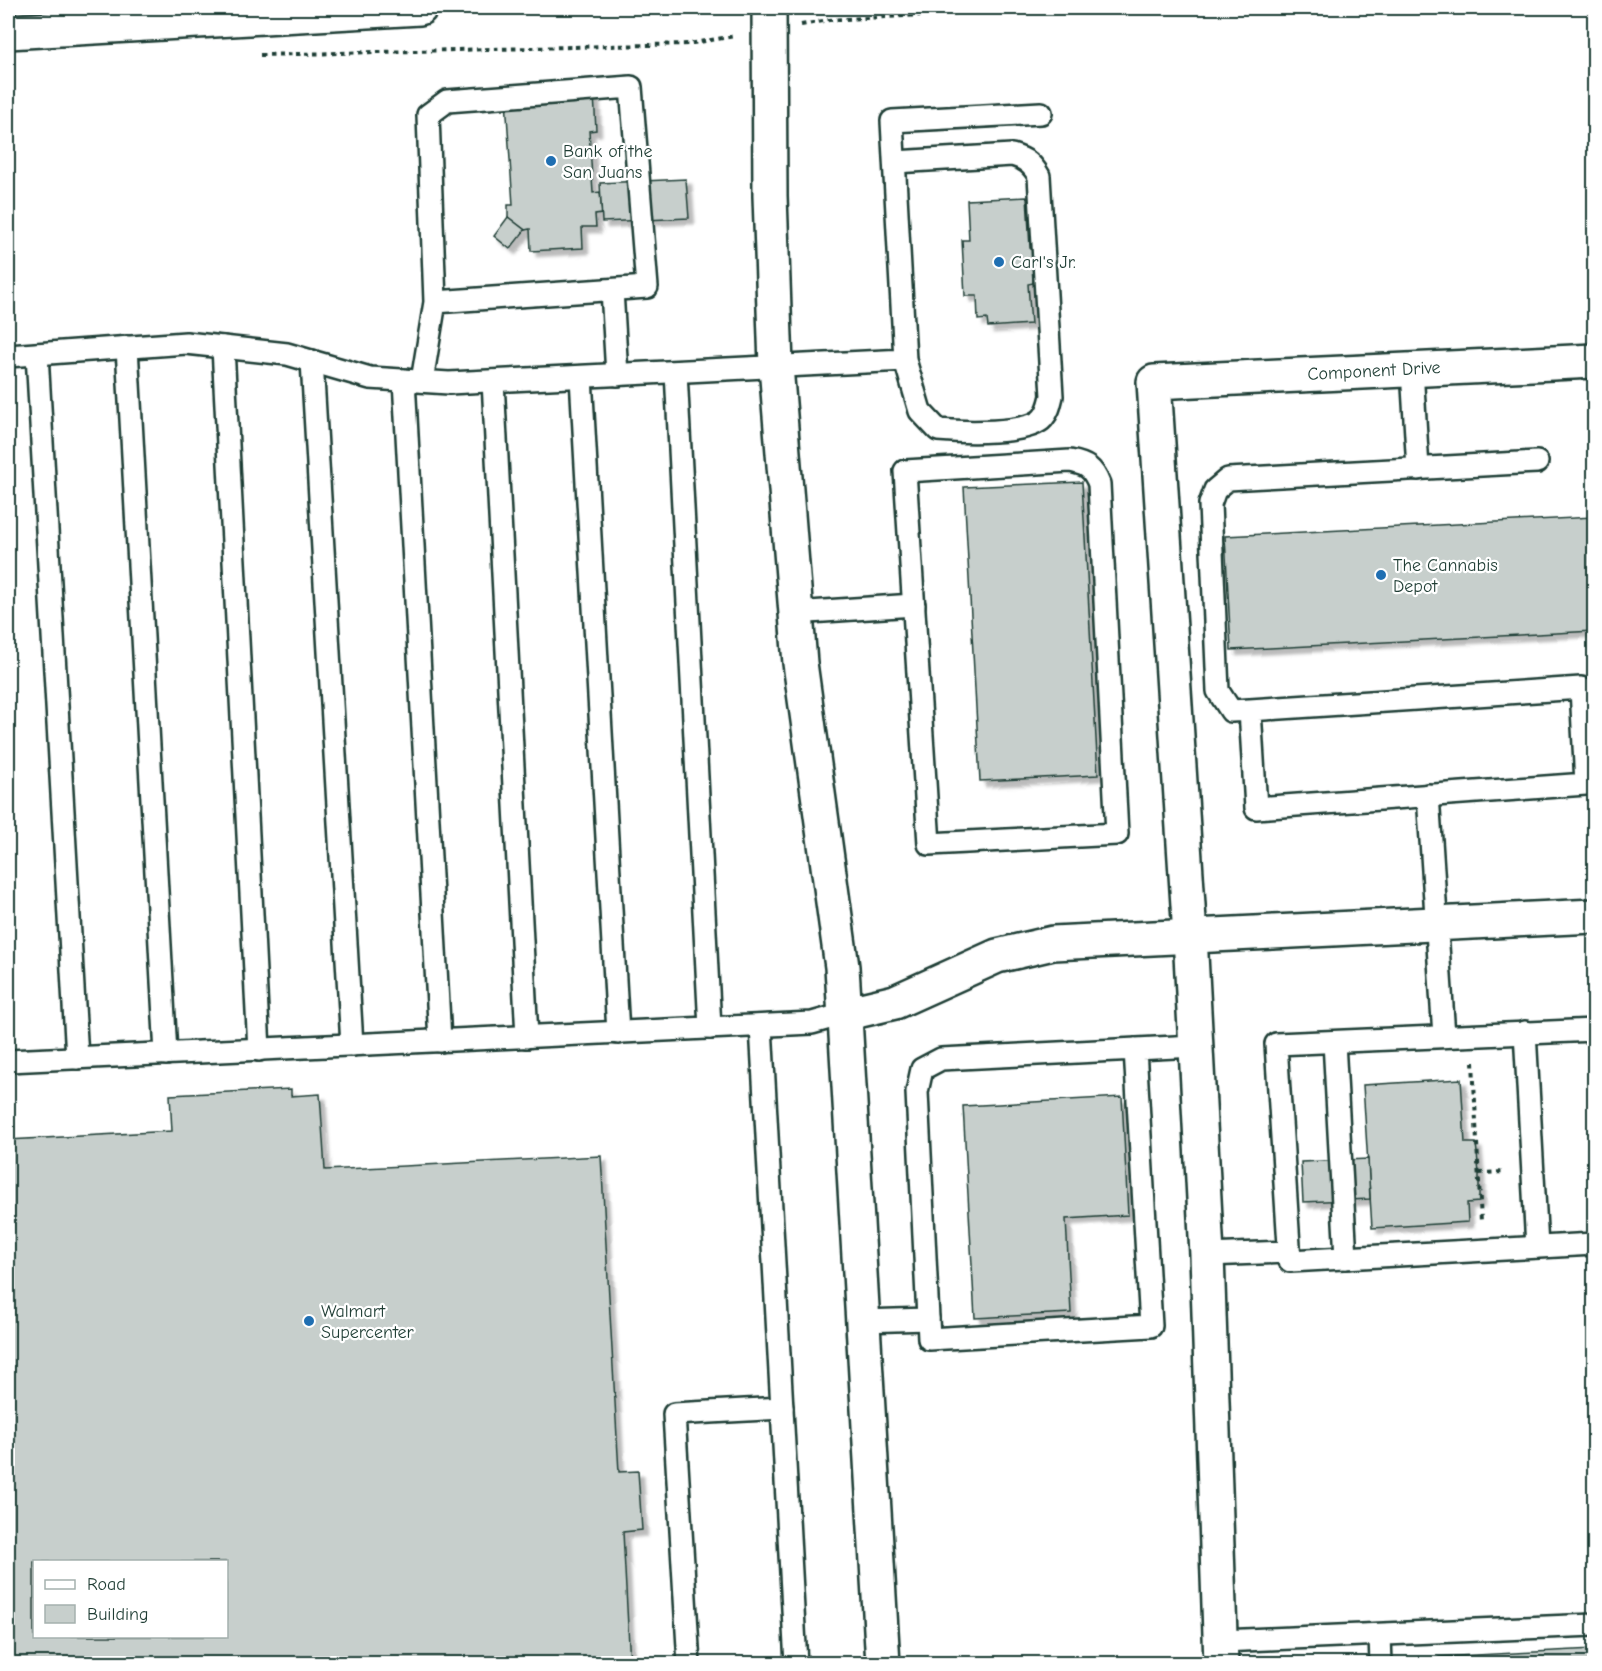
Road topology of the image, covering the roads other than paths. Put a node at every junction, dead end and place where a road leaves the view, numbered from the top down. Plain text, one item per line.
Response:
1 (420, 8) edge
2 (769, 8) edge
3 (8, 32) edge
4 (1041, 113) dead end
5 (895, 162) junction
6 (612, 290) junction
7 (435, 302) junction
8 (127, 347) junction
9 (223, 347) junction
10 (38, 354) junction
11 (8, 356) edge
12 (905, 360) junction
13 (312, 361) junction
14 (1594, 361) edge
15 (776, 366) junction
16 (1412, 370) junction
17 (676, 372) junction
18 (617, 375) junction
19 (581, 377) junction
20 (413, 381) junction
21 (493, 381) junction
22 (1537, 462) dead end
23 (1418, 469) junction
24 (914, 605) junction
25 (794, 613) junction
26 (1250, 710) junction
27 (1428, 795) junction
28 (1594, 916) edge
29 (1436, 924) junction
30 (1190, 936) junction
31 (844, 1014) junction
32 (761, 1026) junction
33 (710, 1028) junction
34 (1594, 1030) edge
35 (1525, 1032) junction
36 (618, 1033) junction
37 (1444, 1036) junction
38 (527, 1037) junction
39 (440, 1041) junction
40 (1334, 1042) junction
41 (352, 1045) junction
42 (1195, 1046) junction
43 (1135, 1049) junction
44 (259, 1050) junction
45 (166, 1054) junction
46 (77, 1058) junction
47 (8, 1061) edge
48 (1594, 1244) edge
49 (1537, 1247) junction
50 (1289, 1252) junction
51 (1207, 1255) junction
52 (1346, 1258) junction
53 (928, 1319) junction
54 (862, 1321) junction
55 (782, 1408) junction
56 (1594, 1625) edge
57 (1380, 1635) junction
58 (1221, 1652) edge
59 (688, 1664) edge
60 (796, 1664) edge
61 (883, 1664) edge
62 (1381, 1664) edge

1 - 3 street
2 - 15 street
4 - 5 lane
5 - 12 lane
5 - 12 lane
6 - 7 lane
6 - 7 lane
6 - 18 lane
7 - 20 lane
8 - 9 lane
8 - 10 lane
8 - 45 lane
9 - 13 lane
9 - 44 lane
10 - 11 lane
10 - 46 lane
12 - 15 lane
13 - 20 lane
13 - 41 lane
14 - 16 street, Component Drive
15 - 17 lane
15 - 25 street
16 - 23 lane
16 - 30 street, Component Drive
17 - 18 lane
17 - 33 lane
18 - 19 lane
19 - 21 lane
19 - 36 lane
20 - 21 lane
20 - 39 lane
21 - 38 lane
22 - 23 lane
23 - 26 lane
24 - 24 lane
24 - 25 lane
25 - 31 street
26 - 27 lane
26 - 27 lane
27 - 29 lane
28 - 29 street
29 - 30 street
29 - 37 lane
30 - 31 street
30 - 42 street
31 - 32 lane
31 - 54 street
32 - 33 lane
32 - 55 lane
33 - 36 lane
34 - 35 lane
35 - 37 lane
35 - 49 lane
36 - 38 lane
37 - 40 lane
38 - 39 lane
39 - 41 lane
40 - 50 lane
40 - 52 lane
41 - 44 lane
42 - 43 lane
42 - 51 street
43 - 53 lane
43 - 53 lane
44 - 45 lane
45 - 46 lane
46 - 47 lane
48 - 49 lane
49 - 52 lane
50 - 51 lane
50 - 52 lane
51 - 58 street
53 - 54 lane
54 - 61 street
55 - 59 lane
55 - 60 lane
56 - 57 lane
57 - 58 lane
57 - 62 lane

